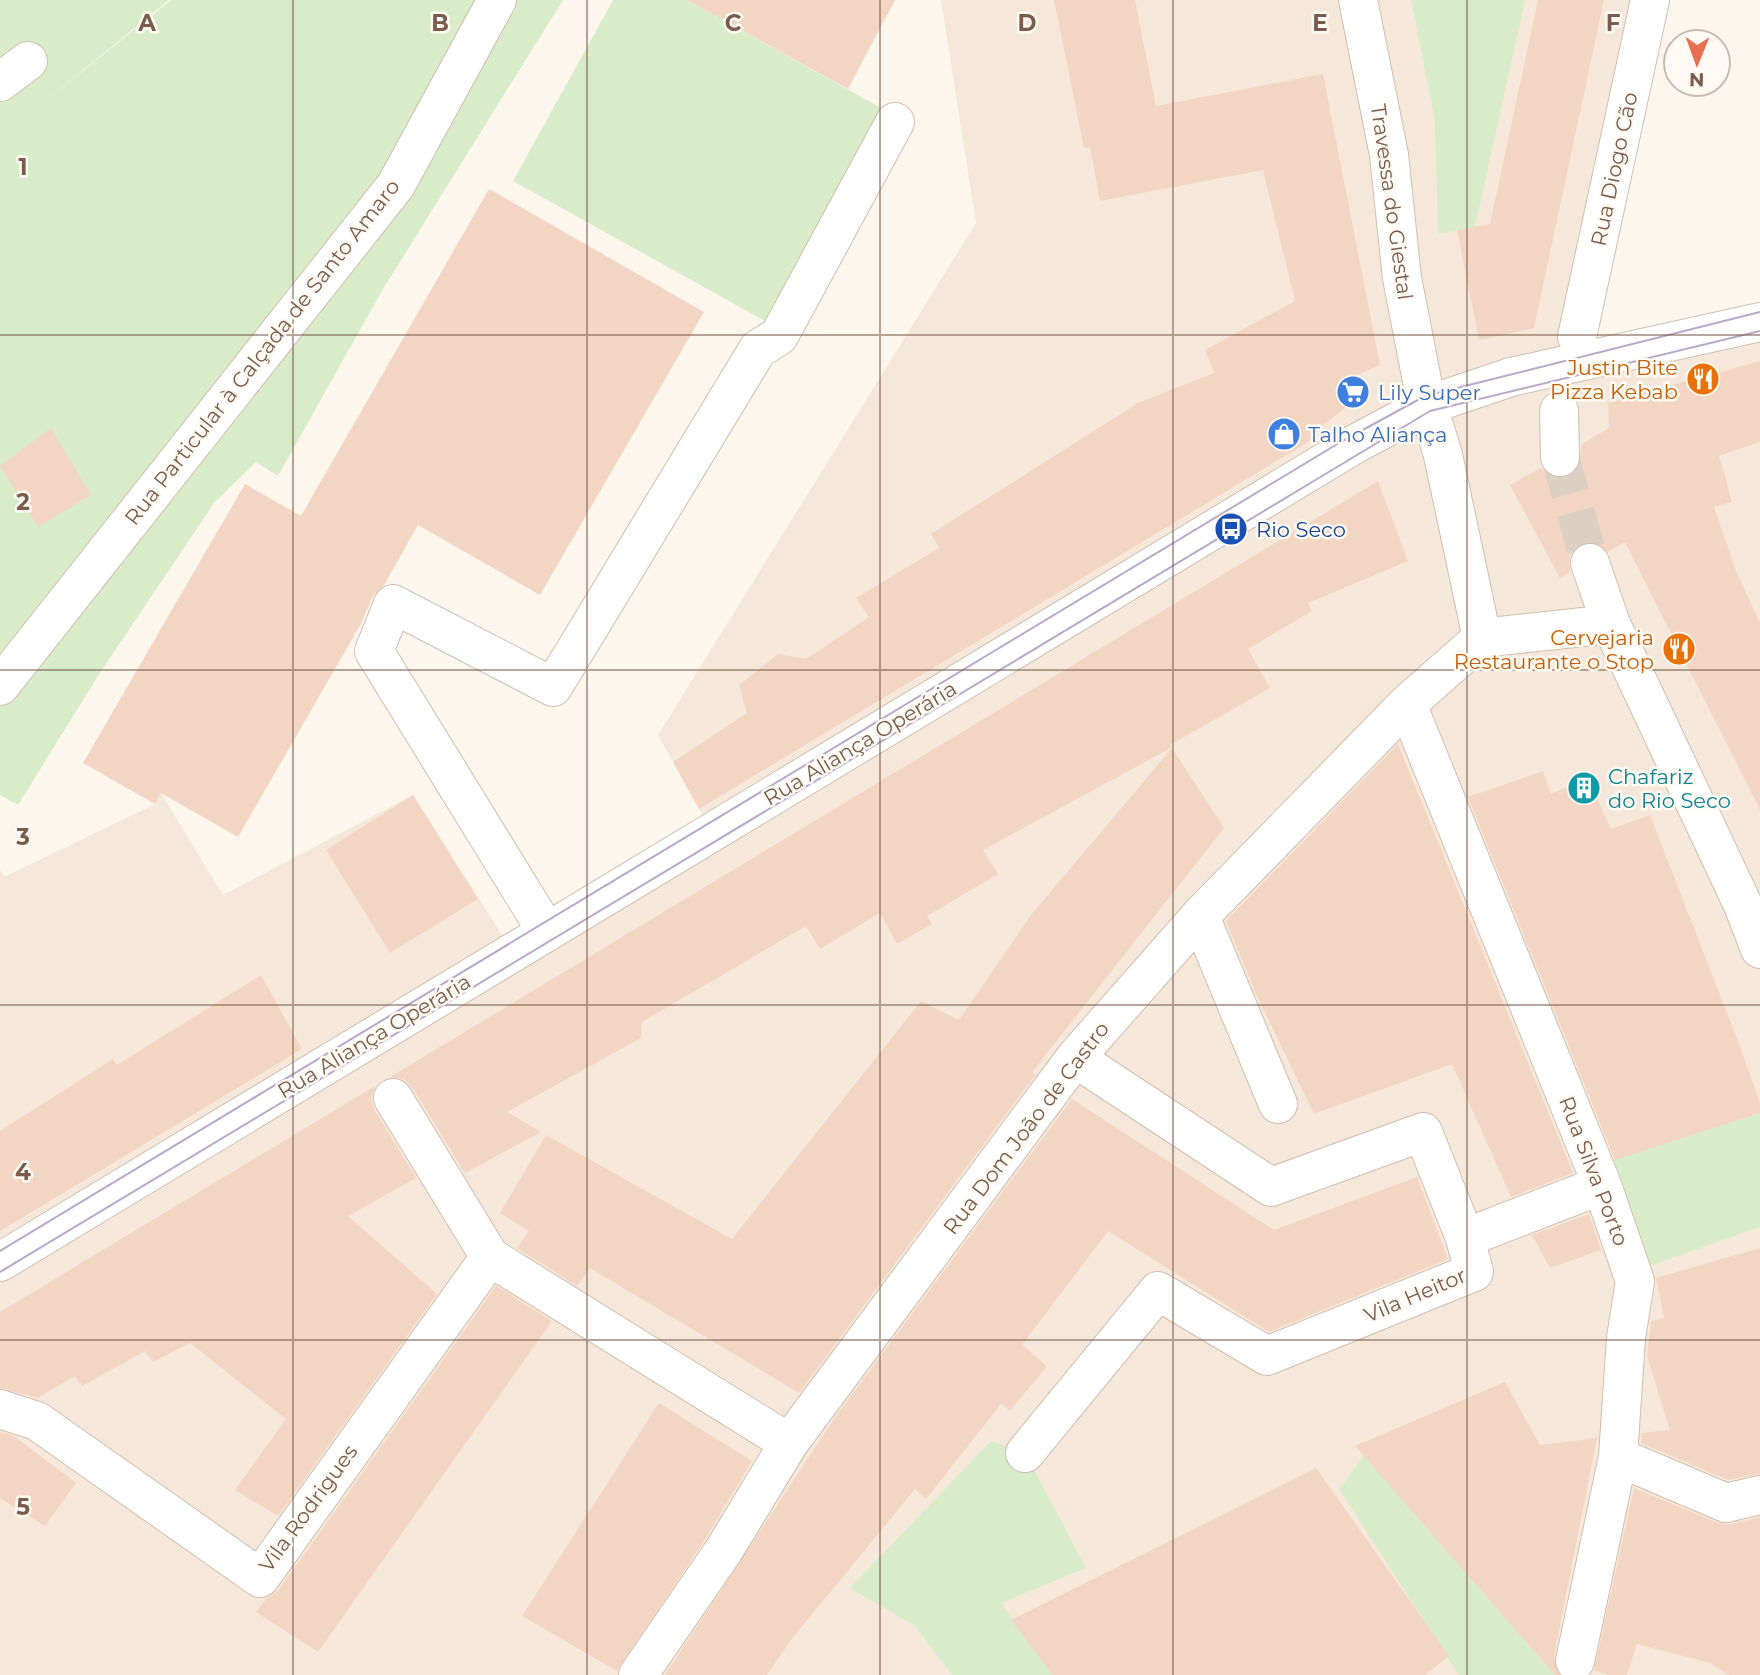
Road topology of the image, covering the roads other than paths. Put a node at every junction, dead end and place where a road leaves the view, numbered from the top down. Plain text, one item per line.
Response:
1 (497, 0) edge
2 (1358, 0) edge
3 (1650, 0) edge
4 (895, 122) dead end
5 (1760, 322) edge
6 (1577, 337) dead end
7 (1428, 405) junction
8 (1559, 411) dead end
9 (1560, 457) tunnel mouth
10 (1590, 563) tunnel mouth
11 (1611, 624) junction
12 (1482, 638) junction
13 (0, 686) edge
14 (1406, 704) junction
15 (1200, 916) junction
16 (547, 932) junction
17 (1760, 949) edge
18 (1074, 1058) junction
19 (393, 1098) dead end
20 (1279, 1104) dead end
21 (1602, 1185) junction
22 (1465, 1238) junction
23 (490, 1256) junction
24 (0, 1262) edge
25 (0, 1409) edge
26 (789, 1444) junction
27 (1025, 1453) dead end
28 (1618, 1457) junction
29 (1760, 1495) edge
30 (1575, 1661) dead end
31 (638, 1675) edge

1 - 13 street, Rua Particular à Calçada de Santo Amaro
2 - 7 street, Travessa do Giestal
3 - 6 street, Rua Diogo Cão
4 - 16 street
5 - 7 street, Rua Aliança Operária
7 - 12 street, Travessa do Giestal
7 - 16 street, Rua Aliança Operária
8 - 9 street
10 - 11 street
11 - 12 street
11 - 17 street
12 - 14 street, Rua Dom João de Castro
14 - 15 street, Rua Dom João de Castro
14 - 21 street, Rua Silva Porto
15 - 18 street, Rua Dom João de Castro
15 - 20 street
16 - 24 street, Rua Aliança Operária
18 - 22 street
18 - 26 street, Rua Dom João de Castro
19 - 23 street
21 - 22 street, Vila Heitor
21 - 28 street, Rua Silva Porto
22 - 27 street, Vila Heitor
23 - 25 street, Vila Rodrigues
23 - 26 street
26 - 31 street, Rua Dom João de Castro
28 - 29 street
28 - 30 street, Rua Silva Porto

